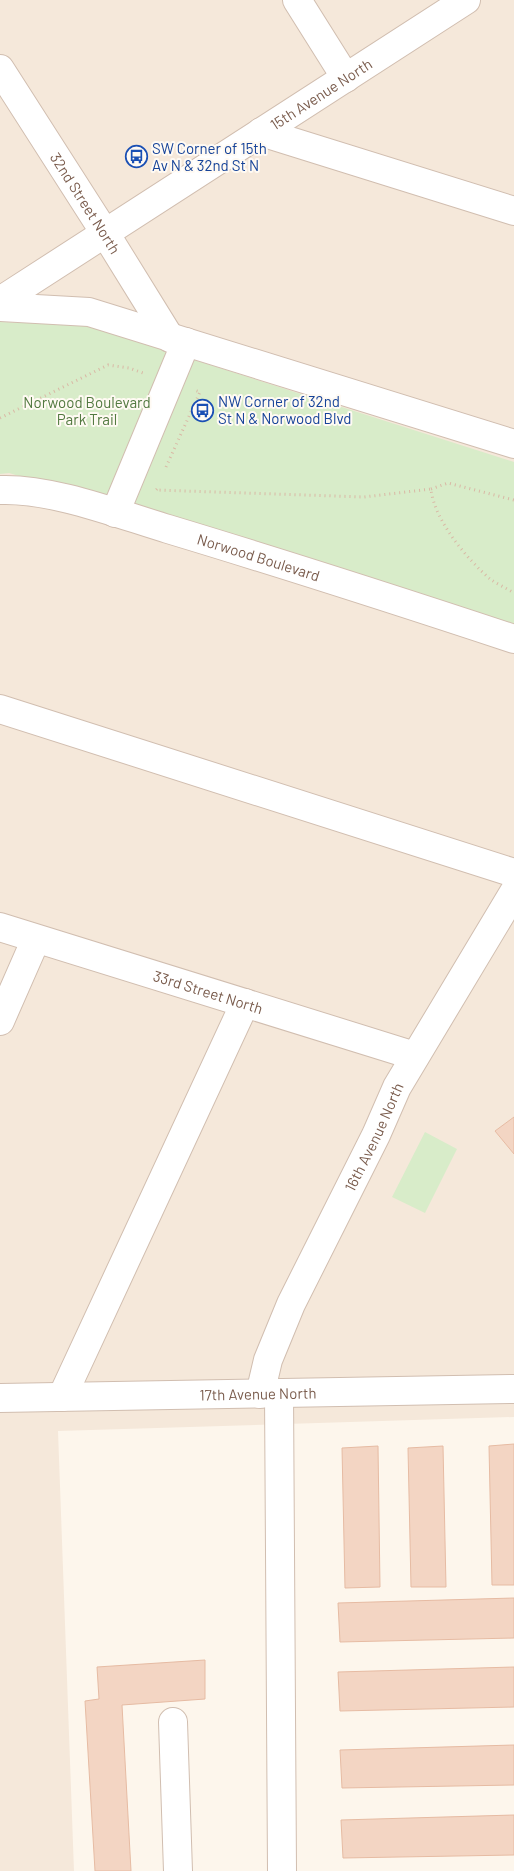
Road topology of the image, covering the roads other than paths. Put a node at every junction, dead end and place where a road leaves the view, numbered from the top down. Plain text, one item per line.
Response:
1 (297, 0) edge
2 (466, 0) edge
3 (0, 69) edge
4 (346, 78) junction
5 (262, 132) junction
6 (514, 211) edge
7 (106, 233) junction
8 (0, 301) edge
9 (0, 307) edge
10 (178, 340) junction
11 (514, 444) edge
12 (0, 490) edge
13 (115, 513) junction
14 (514, 639) edge
15 (0, 709) edge
16 (514, 873) edge
17 (514, 892) edge
18 (0, 927) edge
19 (36, 939) junction
20 (245, 1003) junction
21 (0, 1021) edge
22 (415, 1056) junction
23 (514, 1389) edge
24 (269, 1394) junction
25 (62, 1397) junction
26 (0, 1398) edge
27 (173, 1722) dead end
28 (178, 1871) edge
29 (282, 1871) edge

1 - 4 street
2 - 4 street, 15th Avenue North
3 - 7 street, 32nd Street North
4 - 5 street, 15th Avenue North
5 - 6 street
5 - 7 street, 15th Avenue North
7 - 8 street, 15th Avenue North
7 - 10 street, 32nd Street North
9 - 10 street
10 - 11 street
10 - 13 street
12 - 13 street, Norwood Boulevard
13 - 14 street, Norwood Boulevard
15 - 16 street
17 - 22 street, 16th Avenue North
18 - 19 street, 33rd Street North
19 - 20 street, 33rd Street North
19 - 21 street
20 - 22 street, 33rd Street North
20 - 25 street
22 - 24 street, 16th Avenue North
23 - 24 street, 17th Avenue North
24 - 25 street, 17th Avenue North
24 - 29 street, 16th Avenue North
25 - 26 street, 17th Avenue North
27 - 28 street

